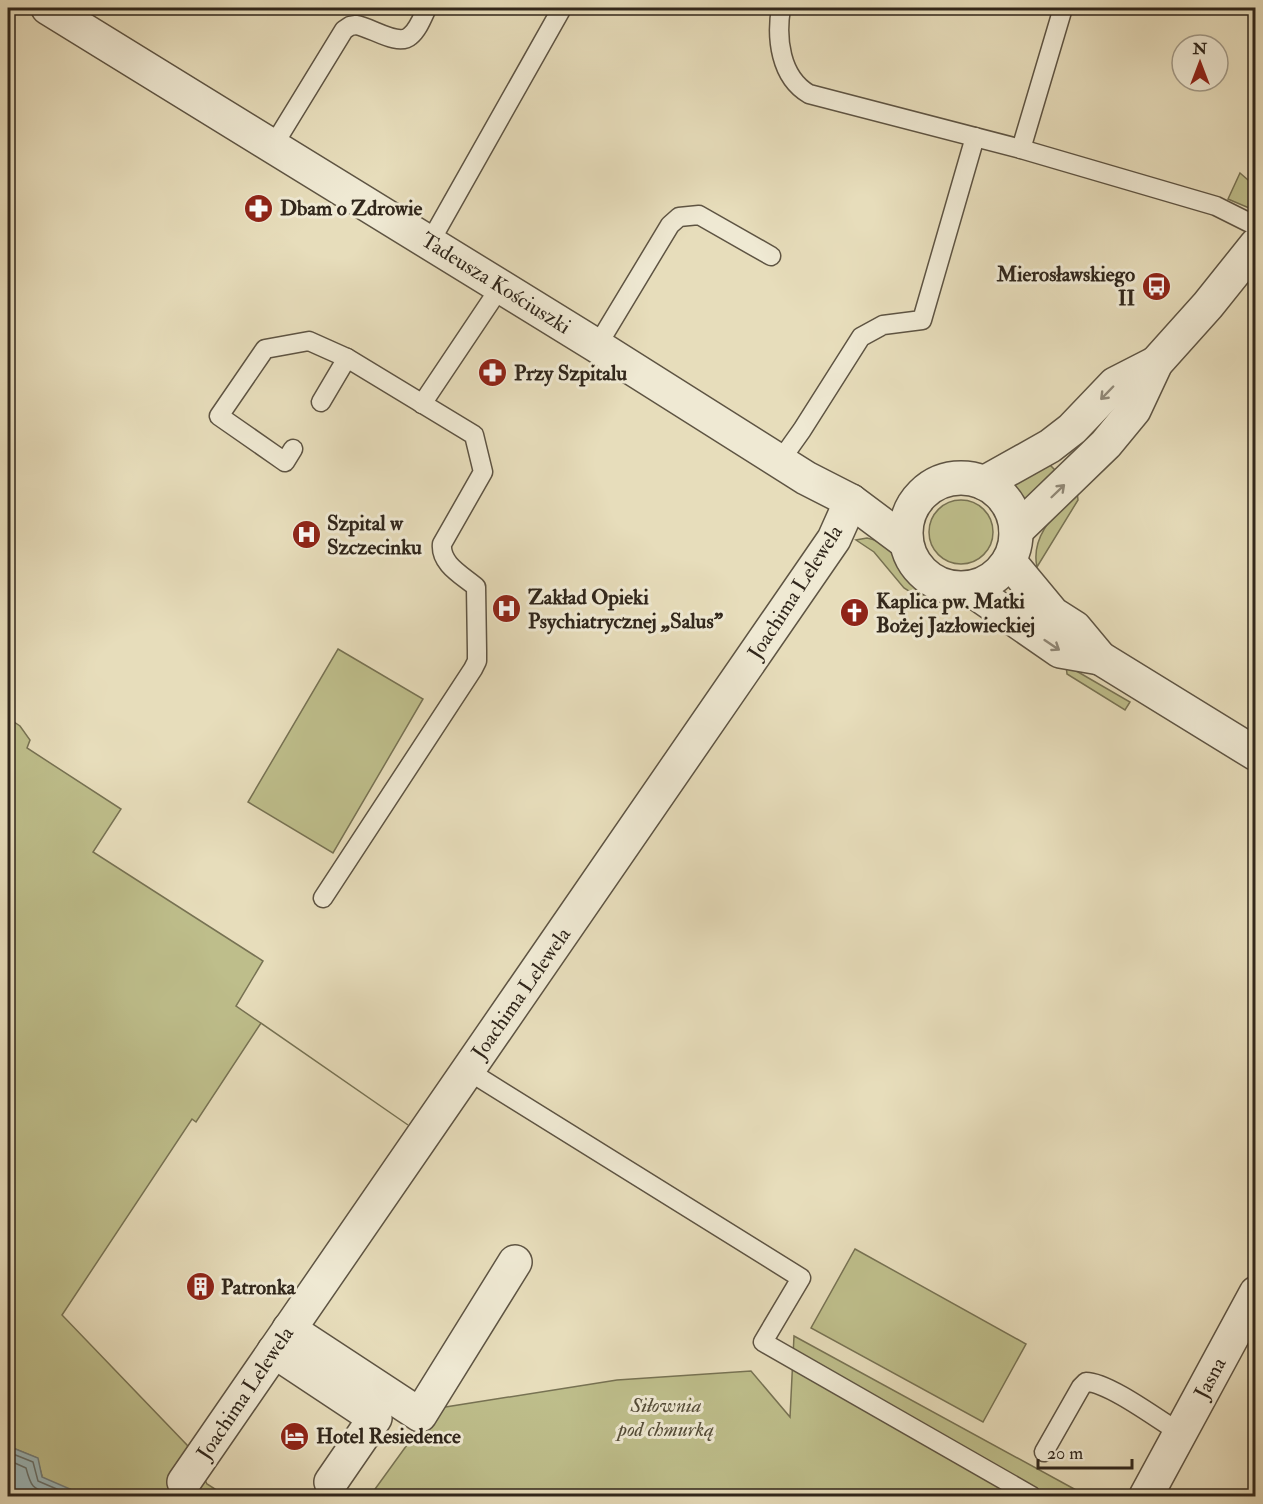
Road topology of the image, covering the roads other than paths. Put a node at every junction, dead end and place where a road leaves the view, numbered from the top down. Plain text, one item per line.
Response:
1 (48, 8) edge
2 (428, 8) edge
3 (562, 8) edge
4 (781, 8) edge
5 (1063, 8) edge
6 (975, 137) junction
7 (273, 146) junction
8 (1021, 149) junction
9 (1256, 226) edge
10 (430, 242) junction
11 (1256, 246) edge
12 (771, 256) dead end
13 (501, 286) junction
14 (597, 346) junction
15 (347, 358) junction
16 (1156, 363) junction
17 (321, 402) dead end
18 (423, 404) junction
19 (293, 449) dead end
20 (780, 461) junction
21 (984, 483) junction
22 (852, 501) junction
23 (915, 502) junction
24 (906, 542) junction
25 (1012, 546) junction
26 (969, 588) junction
27 (1100, 658) junction
28 (1256, 754) edge
29 (323, 898) dead end
30 (467, 1071) junction
31 (515, 1262) dead end
32 (1256, 1293) edge
33 (282, 1340) junction
34 (1180, 1433) junction
35 (1044, 1452) dead end
36 (184, 1482) dead end
37 (331, 1482) dead end
38 (1032, 1497) edge
39 (1146, 1497) edge

1 - 7 street, Tadeusza Kościuszki
2 - 7 lane
3 - 10 lane
4 - 6 lane
5 - 8 lane
6 - 8 lane
6 - 20 lane
7 - 10 street, Tadeusza Kościuszki
8 - 9 lane
10 - 13 street, Tadeusza Kościuszki
11 - 16 street
12 - 14 lane
13 - 14 street, Tadeusza Kościuszki
13 - 18 lane
14 - 20 street, Tadeusza Kościuszki
15 - 17 lane
15 - 18 lane
15 - 19 lane
16 -> 21 street
25 -> 16 street
18 - 29 lane
20 - 22 street, Tadeusza Kościuszki
21 - 23 street
21 - 25 street
22 - 23 street, Tadeusza Kościuszki
22 - 24 street, Tadeusza Kościuszki
22 - 30 street, Joachima Lelewela
23 - 24 street
24 - 26 street
25 - 26 street
25 - 27 street
26 -> 27 street
27 - 28 street
30 - 33 street, Joachima Lelewela
30 - 38 lane
31 - 33 street
32 - 34 street, Jasna
33 - 36 street, Joachima Lelewela
33 - 37 street
34 - 35 lane
34 - 39 street, Jasna

